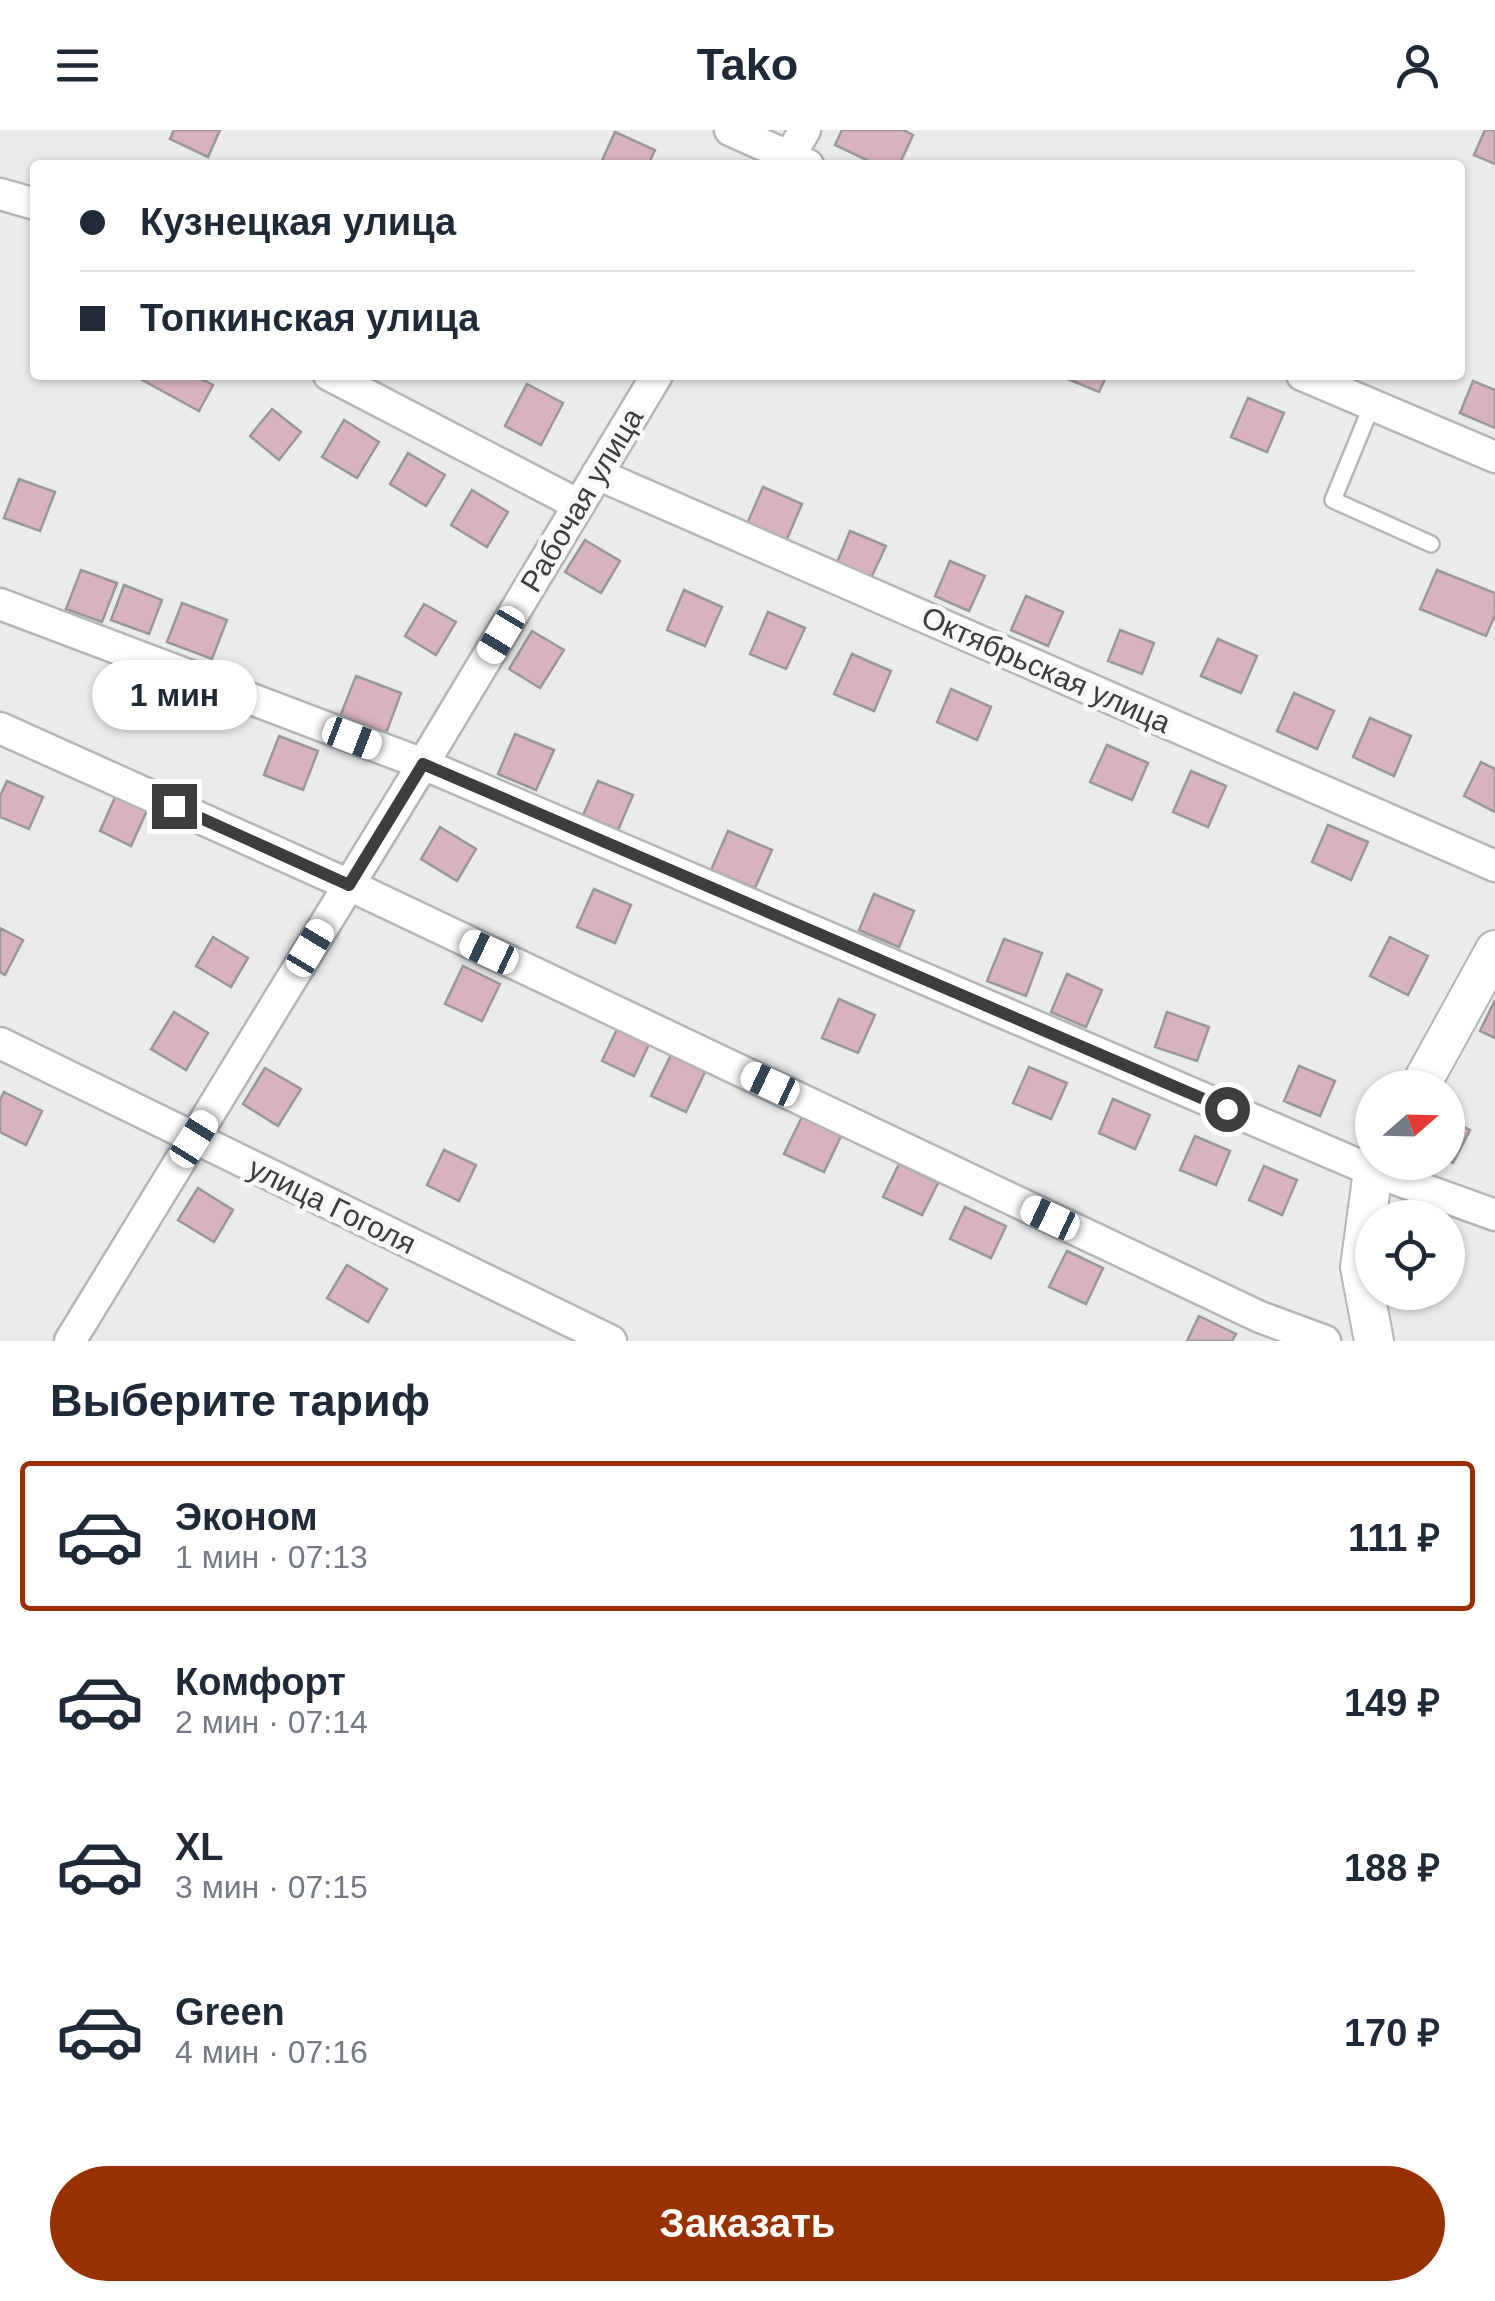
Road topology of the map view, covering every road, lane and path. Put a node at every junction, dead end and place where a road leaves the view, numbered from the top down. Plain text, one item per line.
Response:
1 (730, 130) edge
2 (805, 130) edge
3 (789, 160) edge
4 (794, 160) edge
5 (0, 194) edge
6 (30, 203) edge
7 (340, 380) edge
8 (654, 380) edge
9 (1314, 380) edge
10 (1372, 404) junction
11 (1495, 457) edge
12 (598, 474) junction
13 (579, 505) junction
14 (1432, 544) dead end
15 (0, 604) edge
16 (0, 728) edge
17 (423, 764) junction
18 (1495, 866) edge
19 (349, 885) junction
20 (1495, 950) edge
21 (0, 1043) edge
22 (1429, 1070) edge
23 (194, 1139) junction
24 (1355, 1159) edge
25 (1373, 1180) edge
26 (1408, 1180) edge
27 (1495, 1215) edge
28 (70, 1341) edge
29 (611, 1341) edge
30 (1326, 1341) edge
31 (1374, 1341) edge

1 - 3 street
2 - 4 street
5 - 6 street
7 - 13 street
8 - 12 street, Рабочая улица
9 - 10 street
10 - 11 street
10 - 14 lane
12 - 13 street, Рабочая улица
12 - 18 street, Октябрьская улица
13 - 17 street, Рабочая улица
15 - 17 street
16 - 19 street
17 - 19 street, Рабочая улица
17 - 24 street
19 - 23 street, Рабочая улица
19 - 30 street
20 - 22 street
21 - 23 street, улица Гоголя
23 - 28 street, Рабочая улица
23 - 29 street, улица Гоголя
25 - 31 street
26 - 27 street

